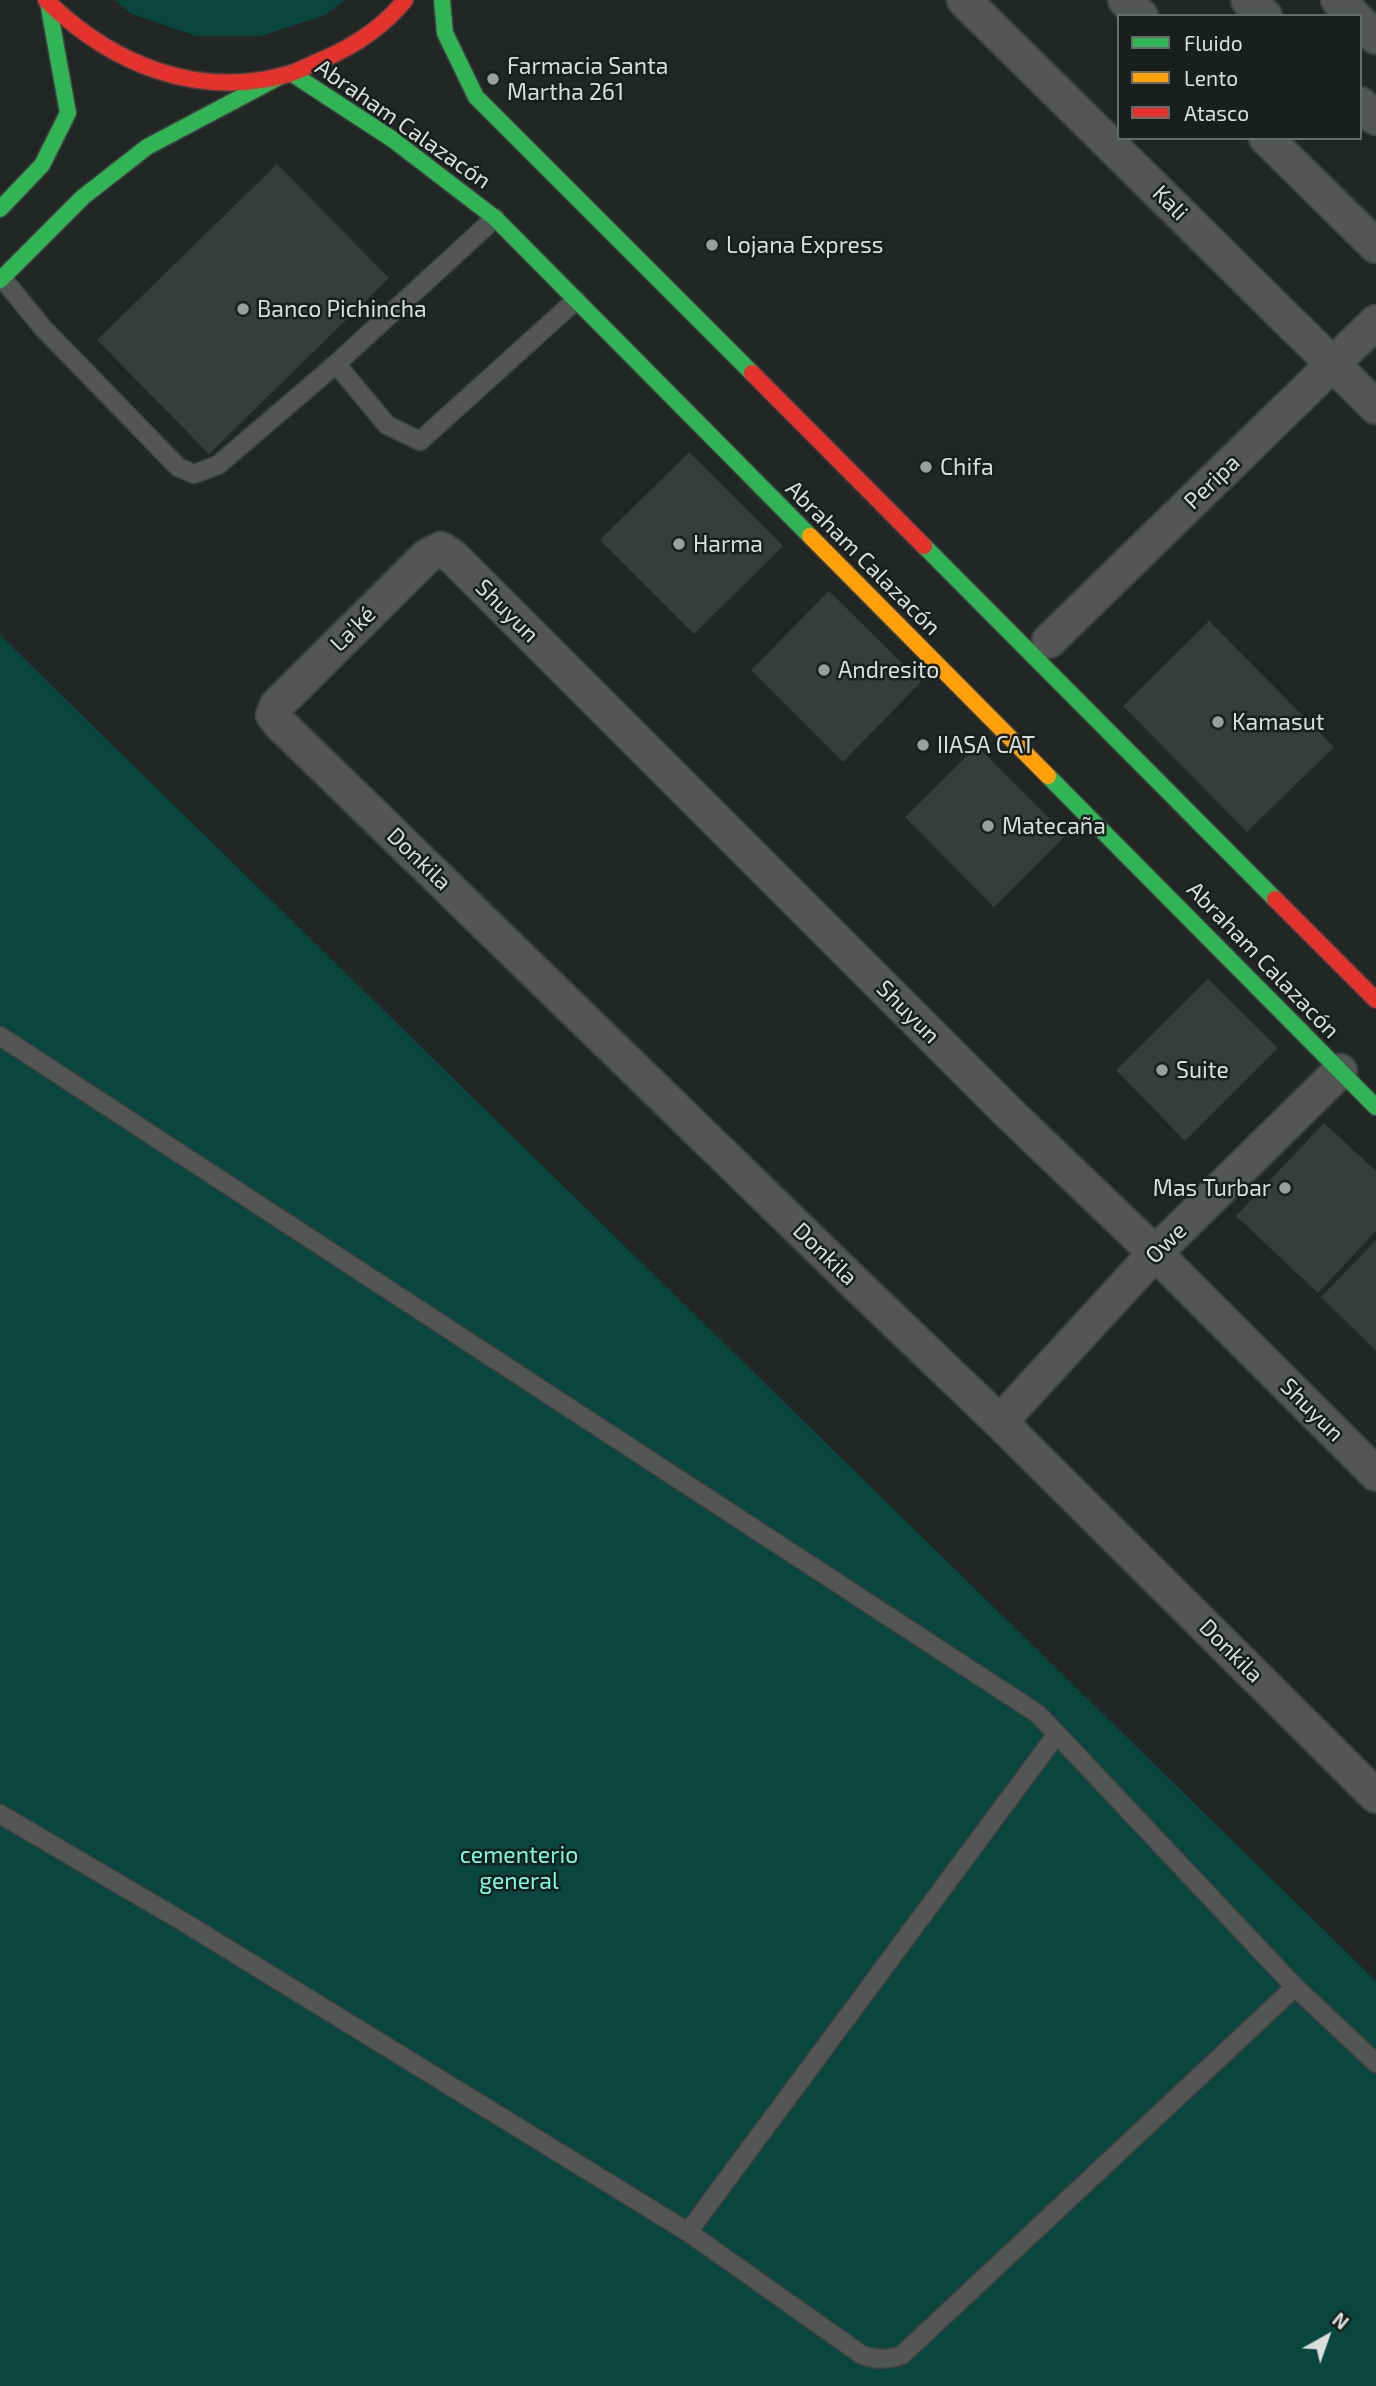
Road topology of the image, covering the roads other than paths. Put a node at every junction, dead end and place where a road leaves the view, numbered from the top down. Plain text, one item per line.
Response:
1 (405, 0) edge
2 (442, 0) edge
3 (964, 0) edge
4 (1125, 0) edge
5 (1338, 0) edge
6 (47, 1) edge
7 (1139, 14) edge
8 (1352, 14) edge
9 (1362, 24) edge
10 (1376, 37) edge
11 (286, 75) junction
12 (1362, 106) edge
13 (1376, 118) edge
14 (1117, 138) edge
15 (1268, 140) edge
16 (1125, 145) edge
17 (0, 209) edge
18 (495, 218) junction
19 (1376, 246) edge
20 (1, 279) edge
21 (576, 300) junction
22 (1376, 322) edge
23 (336, 364) junction
24 (1333, 364) junction
25 (1376, 407) edge
26 (441, 549) joint
27 (1049, 641) dead end
28 (272, 715) joint
29 (1376, 1000) edge
30 (0, 1036) edge
31 (1340, 1071) junction
32 (1376, 1107) edge
33 (1155, 1253) junction
34 (1000, 1422) junction
35 (1376, 1474) edge
36 (1057, 1734) junction
37 (1376, 1796) edge
38 (0, 1814) edge
39 (1295, 1987) junction
40 (1376, 2063) edge
41 (688, 2232) junction

1 - 11 main road
2 - 29 main road
3 - 14 street, Kali
4 - 7 street
5 - 8 street
6 - 11 main road
6 - 17 main road
9 - 10 street
11 - 18 main road, Abraham Calazacón
11 - 20 main road
12 - 13 street
15 - 19 street
16 - 24 street, Kali
18 - 21 main road, Abraham Calazacón
18 - 23 lane
20 - 23 lane
21 - 23 lane
21 - 31 main road, Abraham Calazacón
22 - 24 street, Peripa
24 - 25 street, Kali
24 - 27 street, Peripa
26 - 28 street, La'ké
26 - 33 street, Shuyun
28 - 34 street, Donkila
30 - 36 lane
31 - 32 main road, Abraham Calazacón
31 - 33 street, Owe
33 - 34 street, Owe
33 - 35 street, Shuyun
34 - 37 street, Donkila
36 - 39 lane
36 - 41 lane
38 - 41 lane
39 - 40 lane
39 - 41 lane

